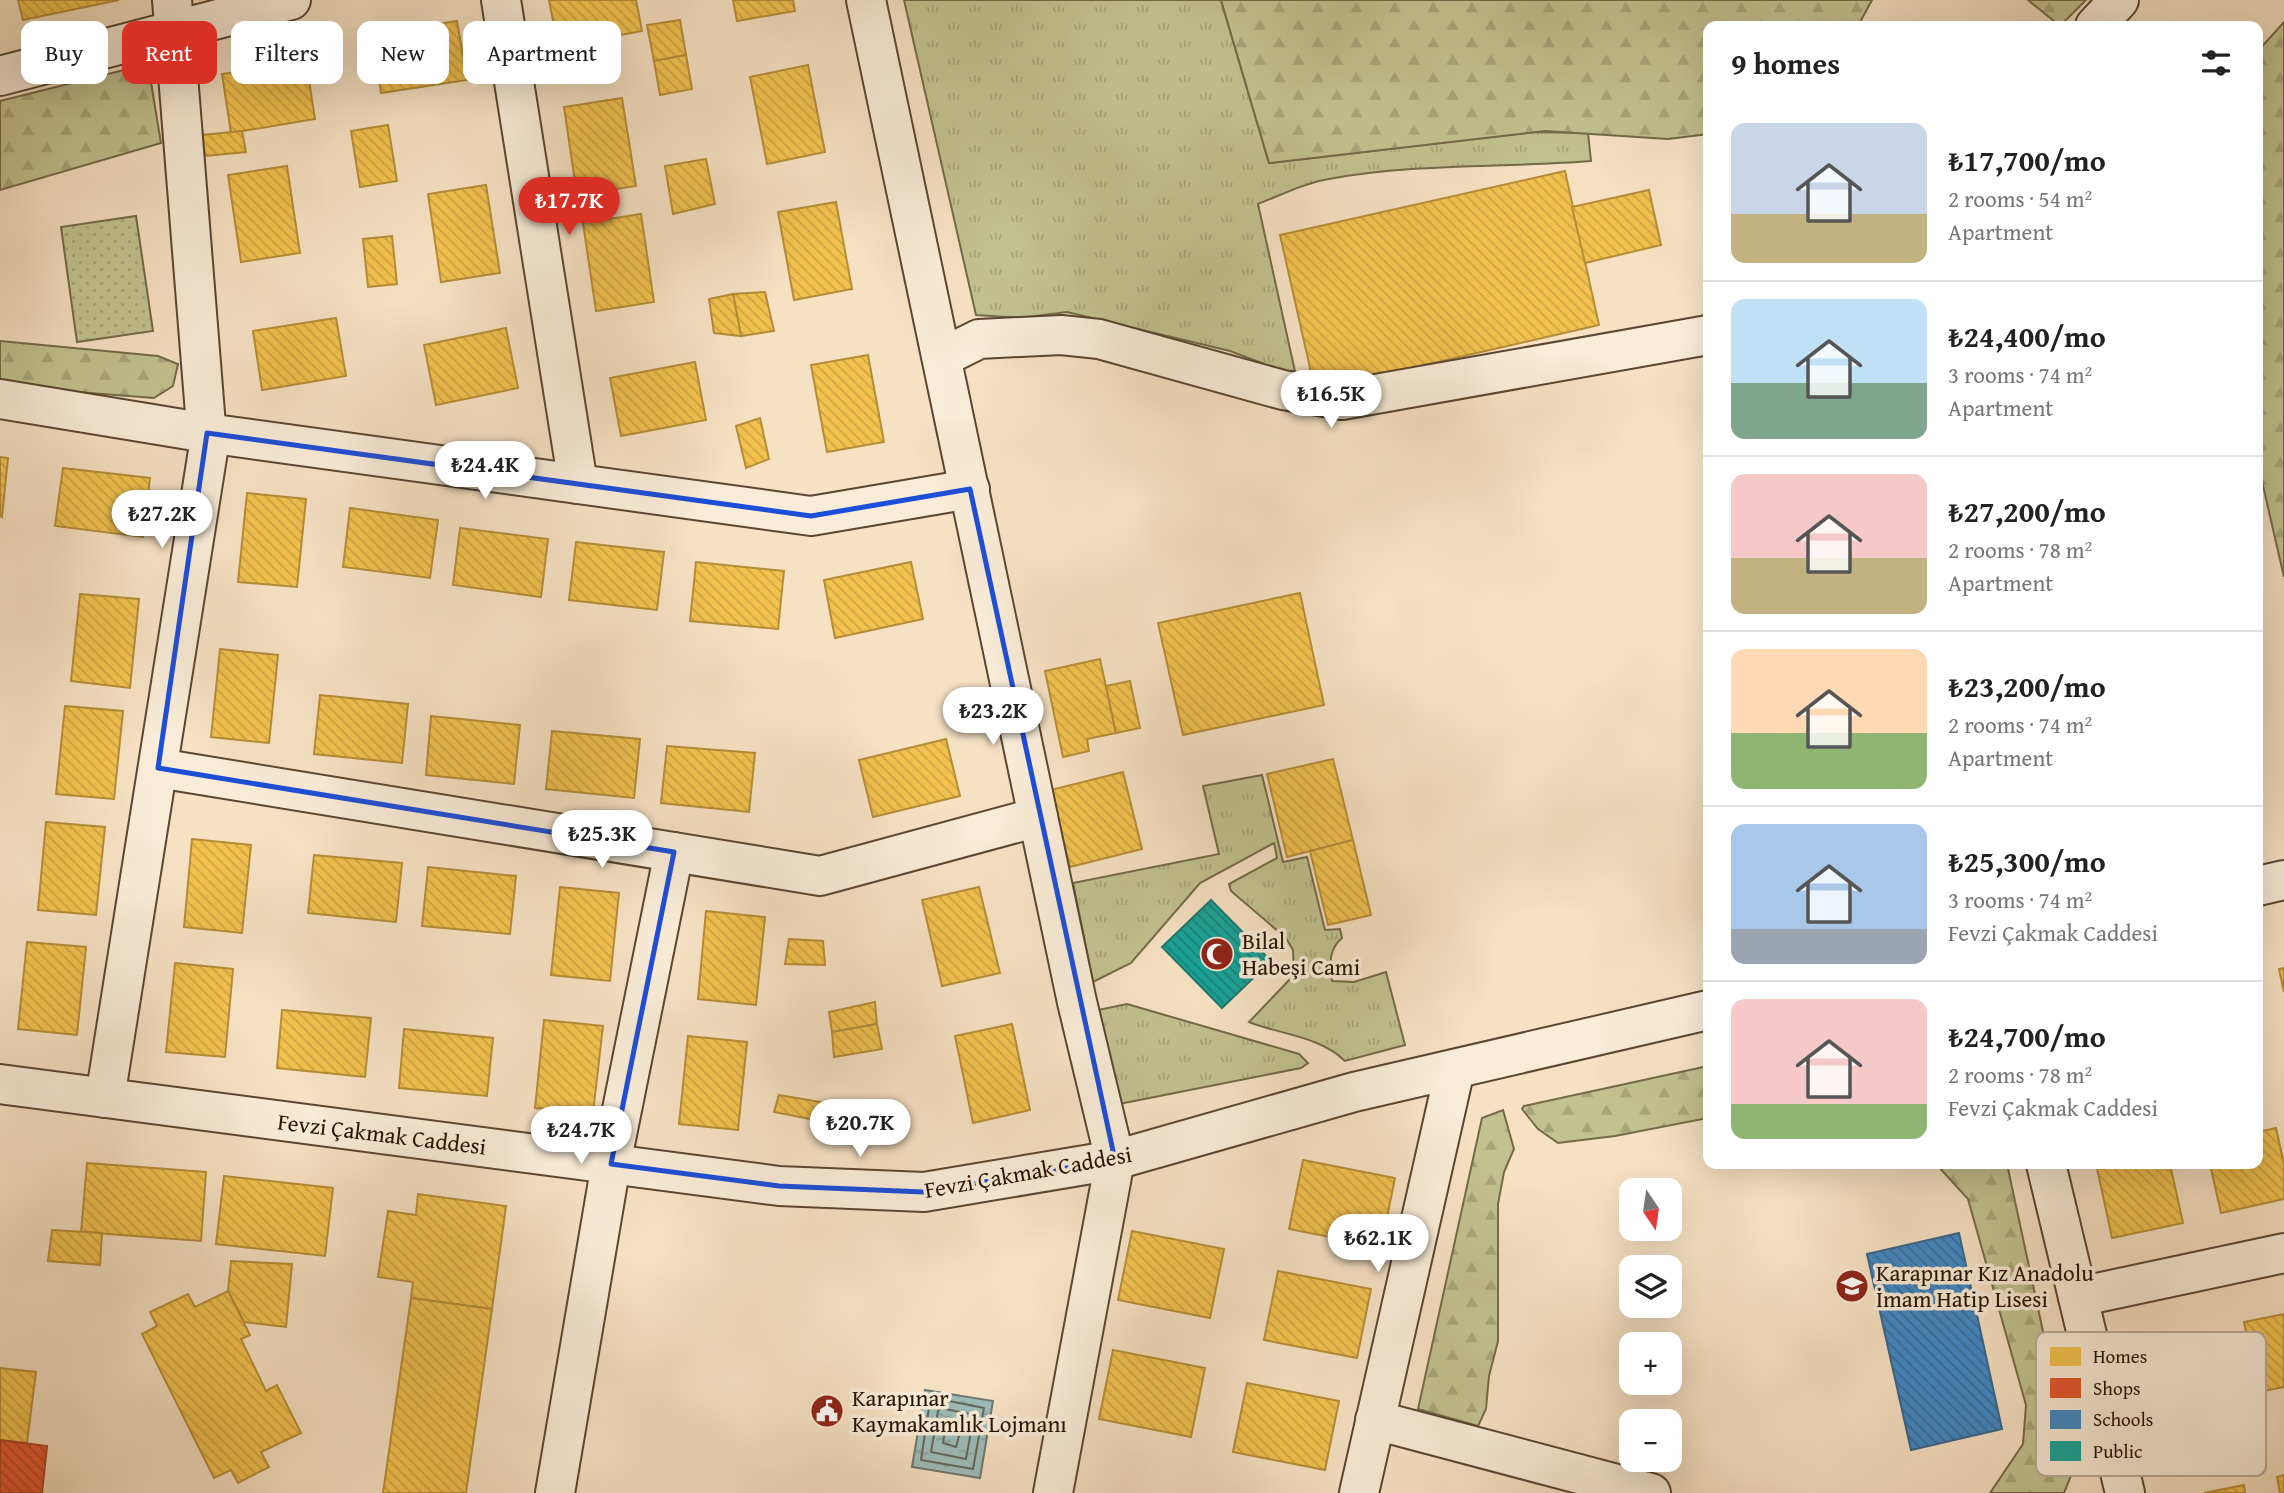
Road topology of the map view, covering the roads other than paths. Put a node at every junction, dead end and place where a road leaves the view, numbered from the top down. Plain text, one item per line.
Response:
1 (291, 0) edge
2 (501, 0) edge
3 (866, 0) edge
4 (2119, 0) edge
5 (174, 15) edge
6 (2100, 21) edge
7 (0, 76) edge
8 (1703, 336) edge
9 (943, 357) junction
10 (0, 399) edge
11 (207, 433) junction
12 (578, 484) junction
13 (970, 489) junction
14 (158, 768) junction
15 (1038, 817) junction
16 (674, 852) junction
17 (2284, 880) edge
18 (2263, 885) edge
19 (1703, 1011) edge
20 (1455, 1069) junction
21 (0, 1084) edge
22 (105, 1098) junction
23 (1115, 1160) junction
24 (611, 1164) junction
25 (2047, 1169) edge
26 (2284, 1253) edge
27 (2078, 1297) junction
28 (2086, 1332) edge
29 (1375, 1420) junction
30 (555, 1493) edge
31 (1053, 1493) edge
32 (1359, 1493) edge
33 (1651, 1493) edge

1 - 5 street
2 - 12 street
3 - 9 street
4 - 6 street
5 - 7 street
5 - 11 street
8 - 9 street
9 - 13 street
10 - 11 street
11 - 12 street
11 - 14 street
12 - 13 street
13 - 15 street
14 - 16 street
14 - 22 street
15 - 16 street
15 - 23 street
16 - 24 street
17 - 18 street
19 - 20 street, Fevzi Çakmak Caddesi
20 - 23 street, Fevzi Çakmak Caddesi
20 - 29 street
21 - 22 street, Fevzi Çakmak Caddesi
22 - 24 street, Fevzi Çakmak Caddesi
23 - 24 street, Fevzi Çakmak Caddesi
23 - 31 street
24 - 30 street
25 - 27 street
26 - 27 street
27 - 28 street
29 - 32 street
29 - 33 street

